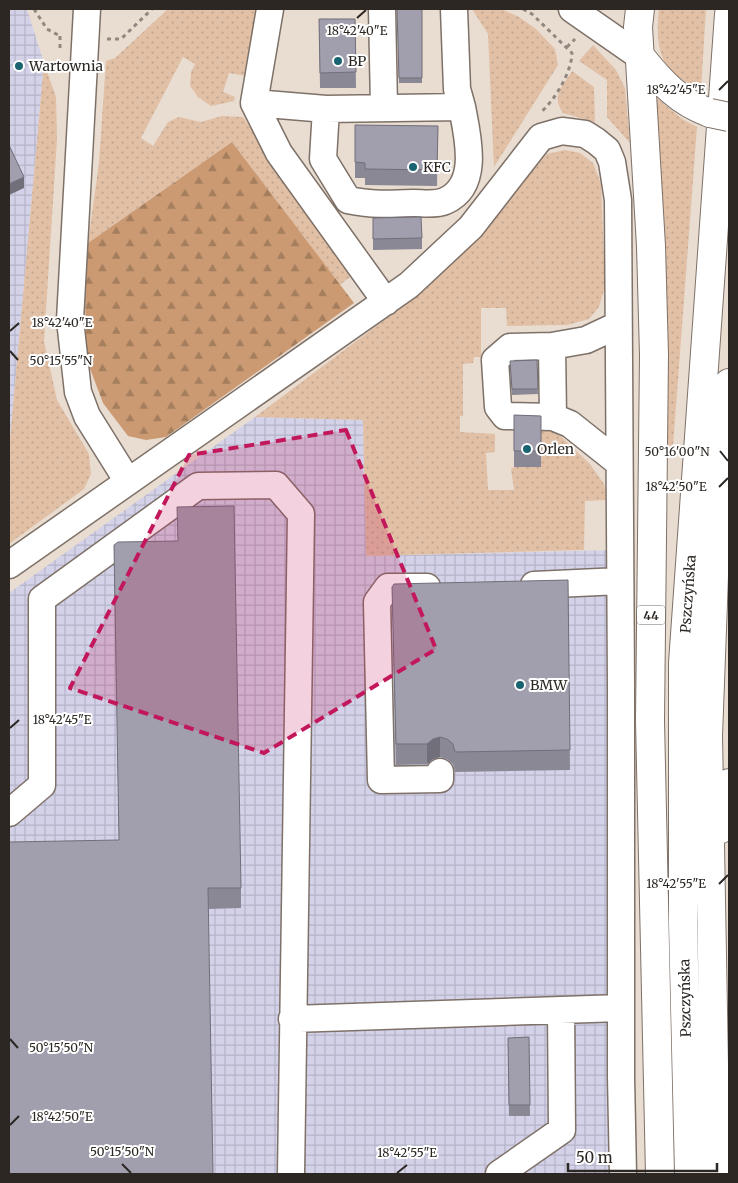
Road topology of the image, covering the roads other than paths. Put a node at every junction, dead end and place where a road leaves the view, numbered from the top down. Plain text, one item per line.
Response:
1 (87, 9) edge
2 (272, 9) edge
3 (382, 9) edge
4 (454, 9) edge
5 (572, 9) edge
6 (640, 9) edge
7 (729, 14) edge
8 (641, 56) junction
9 (254, 103) junction
10 (384, 107) junction
11 (462, 108) junction
12 (326, 109) junction
13 (720, 115) edge
14 (386, 302) junction
15 (618, 325) junction
16 (552, 346) junction
17 (729, 383) edge
18 (553, 417) junction
19 (619, 463) junction
20 (128, 480) junction
21 (9, 566) edge
22 (620, 581) junction
23 (506, 585) edge
24 (447, 586) edge
25 (440, 772) dead end
26 (729, 783) edge
27 (9, 813) edge
28 (710, 896) junction
29 (621, 1008) junction
30 (561, 1010) junction
31 (292, 1019) junction
32 (291, 1174) edge
33 (499, 1174) edge
34 (623, 1174) edge
35 (660, 1174) edge
36 (689, 1174) edge
37 (716, 1174) edge

1 - 20 street
2 - 9 street
3 - 10 street
4 - 11 street
5 - 8 street
6 - 8 main road, 44
7 - 36 main road, Pszczyńska
8 - 13 main road
8 - 35 main road, 44
9 - 12 street
9 - 14 street
10 - 11 street
10 - 12 street
11 - 12 street
14 - 15 street
14 - 20 street
15 - 16 street
15 - 19 street
16 - 18 street
16 - 18 street
17 - 28 main road, Pszczyńska
18 - 19 street
19 - 22 street
20 - 21 street
22 - 23 street
22 - 29 street
24 - 25 street
26 - 28 main road
27 - 31 street
28 - 37 main road, Pszczyńska
29 - 30 street
29 - 34 street
30 - 31 street
30 - 33 street
31 - 32 street

